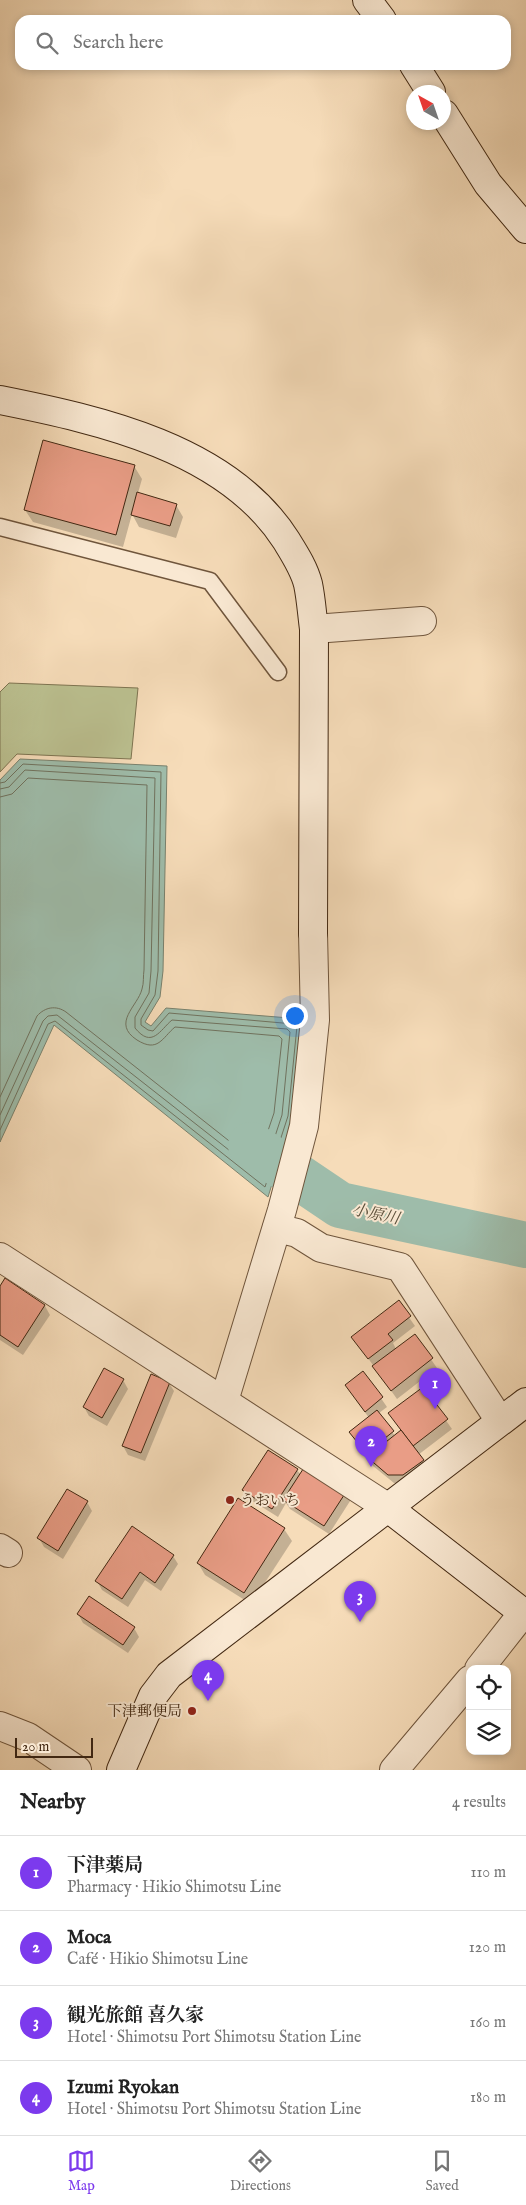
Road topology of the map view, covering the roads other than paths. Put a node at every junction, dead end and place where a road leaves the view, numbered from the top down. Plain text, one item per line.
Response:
1 (367, 0) edge
2 (378, 15) edge
3 (417, 70) edge
4 (427, 85) edge
5 (451, 125) edge
6 (526, 229) edge
7 (0, 400) edge
8 (0, 527) edge
9 (422, 621) dead end
10 (314, 629) junction
11 (278, 672) dead end
12 (280, 1219) junction
13 (0, 1257) edge
14 (224, 1401) junction
15 (526, 1402) edge
16 (500, 1421) junction
17 (387, 1506) junction
18 (525, 1614) edge
19 (482, 1665) edge
20 (466, 1685) edge
21 (0, 1726) edge
22 (77, 1770) edge
23 (122, 1770) edge
24 (394, 1770) edge

1 - 2 street
3 - 4 street
5 - 6 street
7 - 10 street
8 - 11 lane
9 - 10 street
10 - 12 street
12 - 14 street
12 - 16 street
13 - 14 street
14 - 17 street
15 - 16 street
16 - 17 street
17 - 18 street
17 - 23 street
18 - 19 street
20 - 24 street
21 - 22 street

